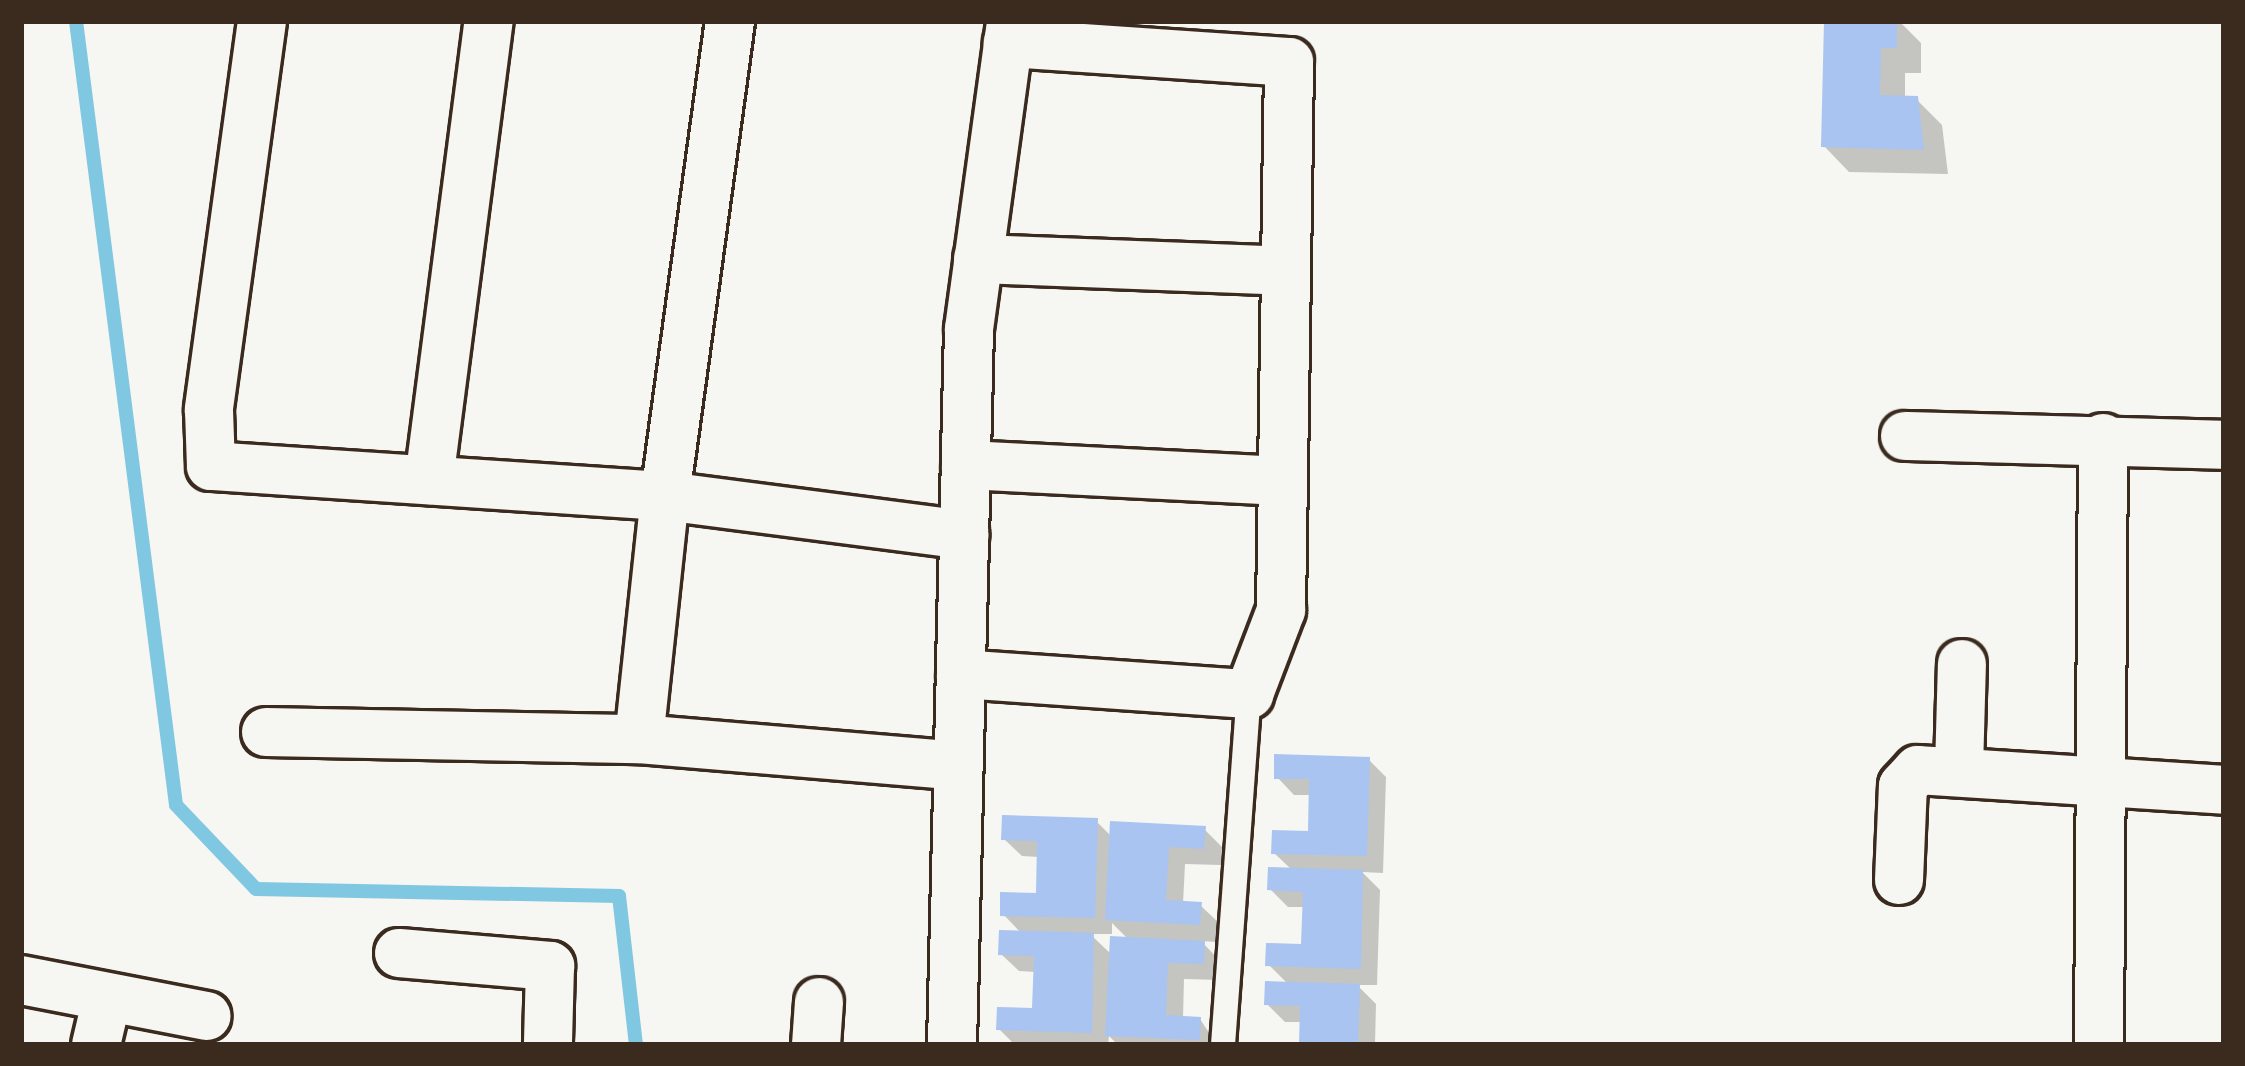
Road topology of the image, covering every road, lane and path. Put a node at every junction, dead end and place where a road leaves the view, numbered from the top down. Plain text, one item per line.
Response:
1 (262, 21) edge
2 (489, 21) edge
3 (730, 21) edge
4 (1009, 32) edge
5 (978, 260) junction
6 (1286, 271) junction
7 (1905, 436) dead end
8 (2103, 438) junction
9 (2224, 445) edge
10 (966, 465) junction
11 (429, 480) junction
12 (1283, 482) junction
13 (664, 496) junction
14 (964, 535) junction
15 (1962, 664) dead end
16 (961, 674) junction
17 (1249, 694) junction
18 (266, 732) dead end
19 (639, 739) junction
20 (959, 766) junction
21 (1960, 769) junction
22 (2101, 788) junction
23 (2224, 790) edge
24 (1899, 880) dead end
25 (399, 953) dead end
26 (21, 980) edge
27 (107, 998) junction
28 (207, 1016) dead end
29 (96, 1045) edge
30 (548, 1045) edge
31 (952, 1045) edge
32 (1223, 1045) edge
33 (2099, 1045) edge

1 - 11 street
2 - 11 street
3 - 13 street
4 - 5 street
4 - 6 street
5 - 6 street
5 - 10 street
6 - 12 street
7 - 8 street
8 - 9 street
8 - 22 street
10 - 12 street
10 - 14 street
11 - 13 street
12 - 17 street
13 - 14 street
13 - 19 street
14 - 16 street
15 - 21 street
16 - 17 street
16 - 20 street
17 - 32 lane
18 - 19 street
19 - 20 street
20 - 31 street
21 - 22 street
21 - 24 street
22 - 23 street
22 - 33 street
25 - 30 street
26 - 27 street
27 - 28 street
27 - 29 street

